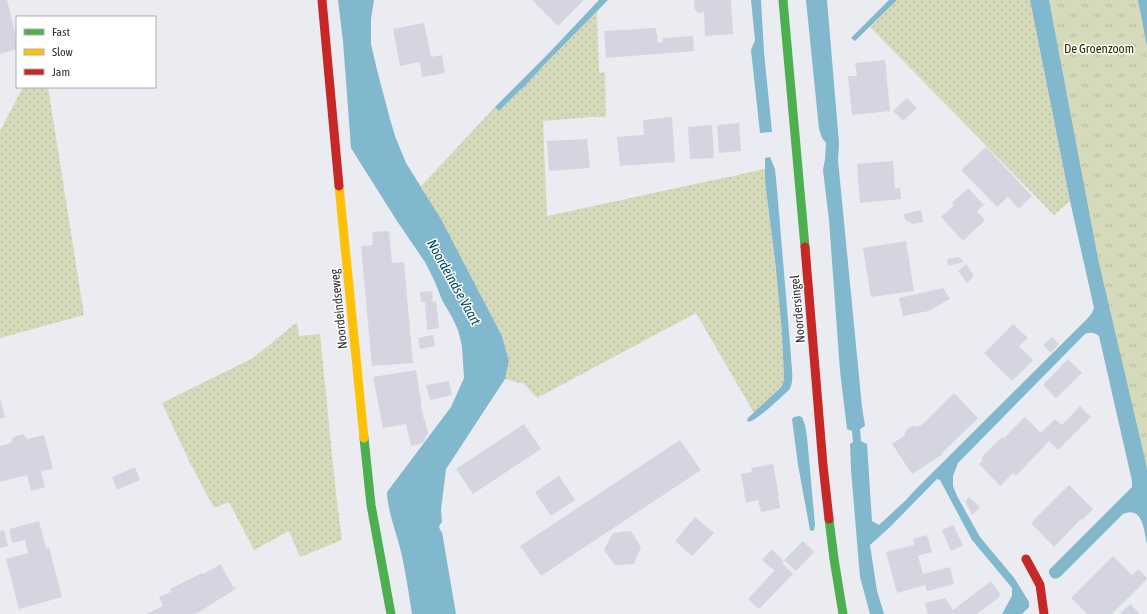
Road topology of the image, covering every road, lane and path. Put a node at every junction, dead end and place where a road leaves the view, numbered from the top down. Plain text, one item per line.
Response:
1 (322, 0) edge
2 (783, 0) edge
3 (1026, 559) dead end
4 (391, 614) edge
5 (843, 614) edge
6 (1044, 614) edge

1 - 4 street, Noordeindseweg
2 - 5 street, Noordersingel
3 - 6 street

